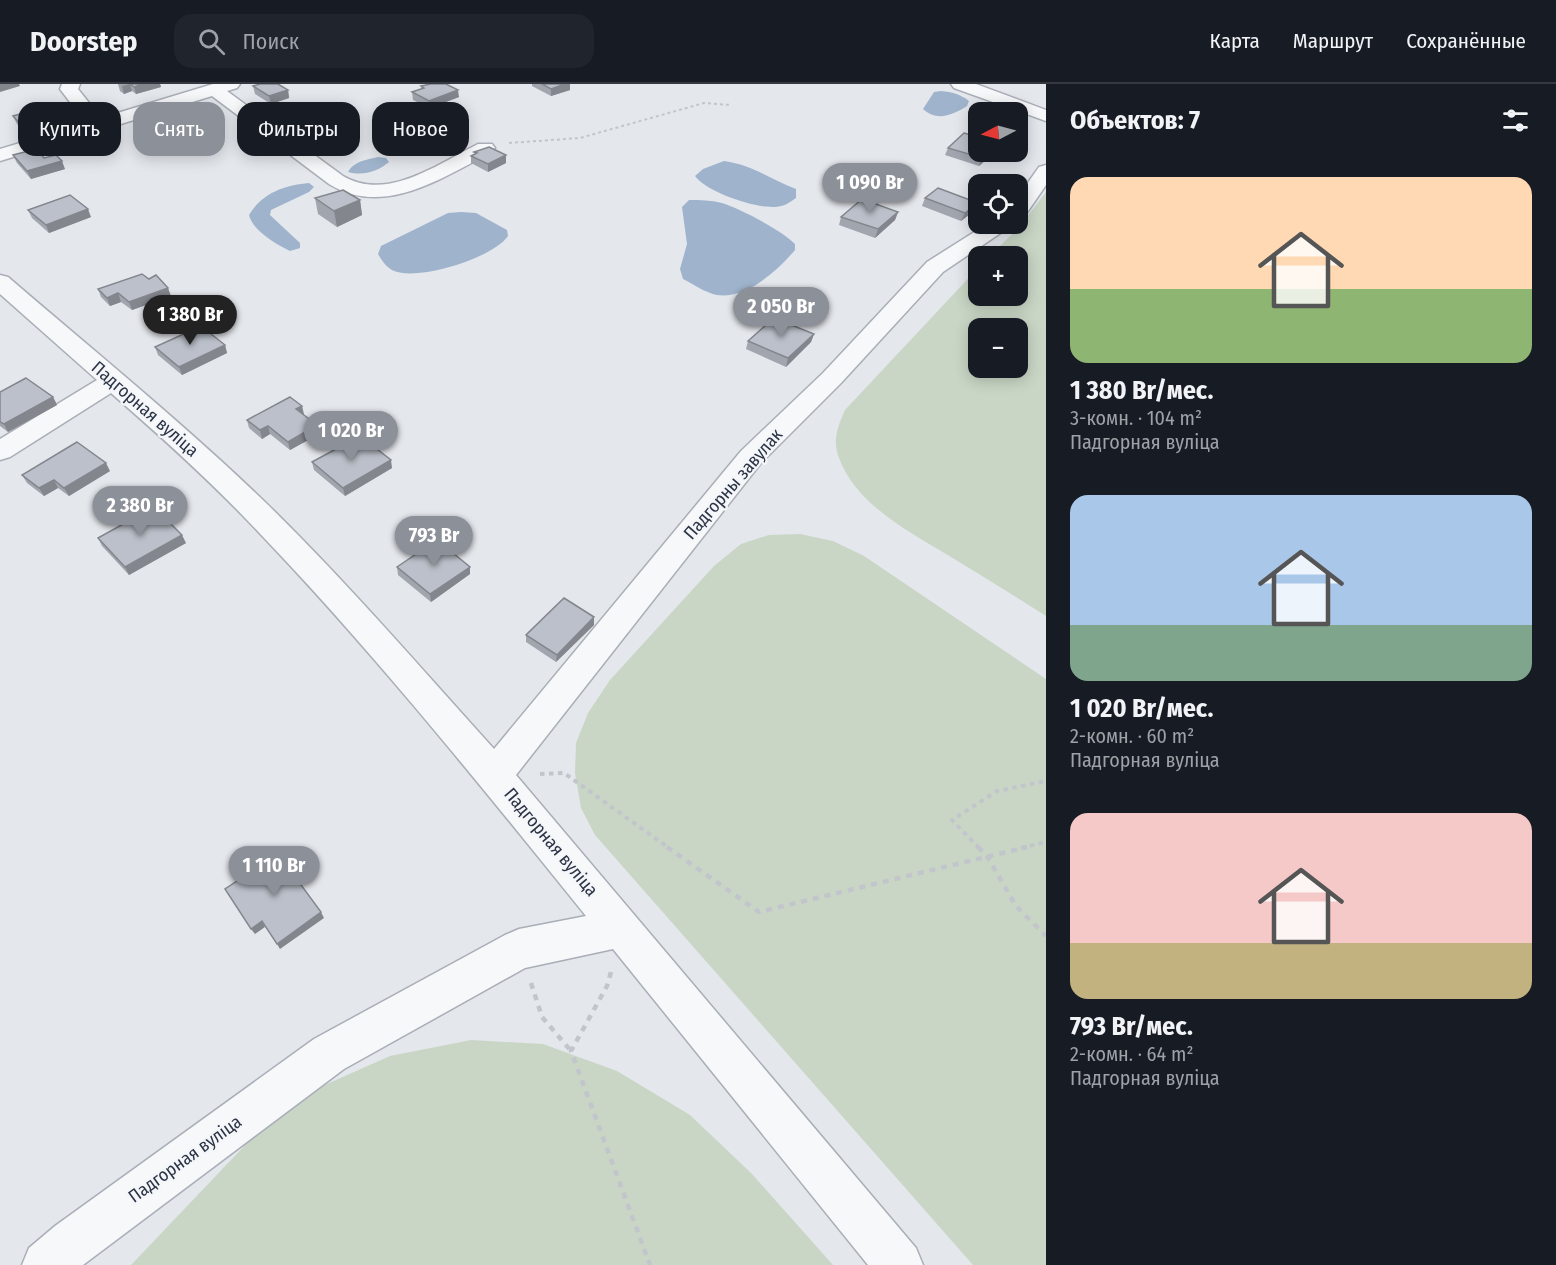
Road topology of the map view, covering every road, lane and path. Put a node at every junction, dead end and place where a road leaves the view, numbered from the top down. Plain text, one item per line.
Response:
1 (71, 84) edge
2 (960, 84) edge
3 (223, 87) edge
4 (79, 102) edge
5 (731, 105) dead end
6 (1046, 116) edge
7 (121, 119) edge
8 (485, 148) joint
9 (18, 150) edge
10 (0, 155) edge
11 (1046, 171) edge
12 (1028, 197) edge
13 (986, 234) edge
14 (0, 282) edge
15 (113, 381) junction
16 (0, 451) edge
17 (494, 775) junction
18 (1046, 781) edge
19 (1046, 842) edge
20 (987, 856) junction
21 (622, 928) junction
22 (1046, 936) edge
23 (519, 949) junction
24 (571, 1051) junction
25 (46, 1265) edge
26 (651, 1265) edge
27 (899, 1265) edge

1 - 4 street
2 - 6 street
3 - 7 street
3 - 8 street
5 - 8 path
9 - 10 street
11 - 12 street
13 - 17 street, Падгорны завулак
14 - 15 street, Падгорная вуліца
15 - 16 street
15 - 17 street, Падгорная вуліца
17 - 20 path
17 - 21 street, Падгорная вуліца
18 - 20 path
19 - 20 path
20 - 22 path
21 - 23 street, Падгорная вуліца
21 - 24 path
21 - 27 street
23 - 24 path
23 - 25 street, Падгорная вуліца
24 - 26 path

